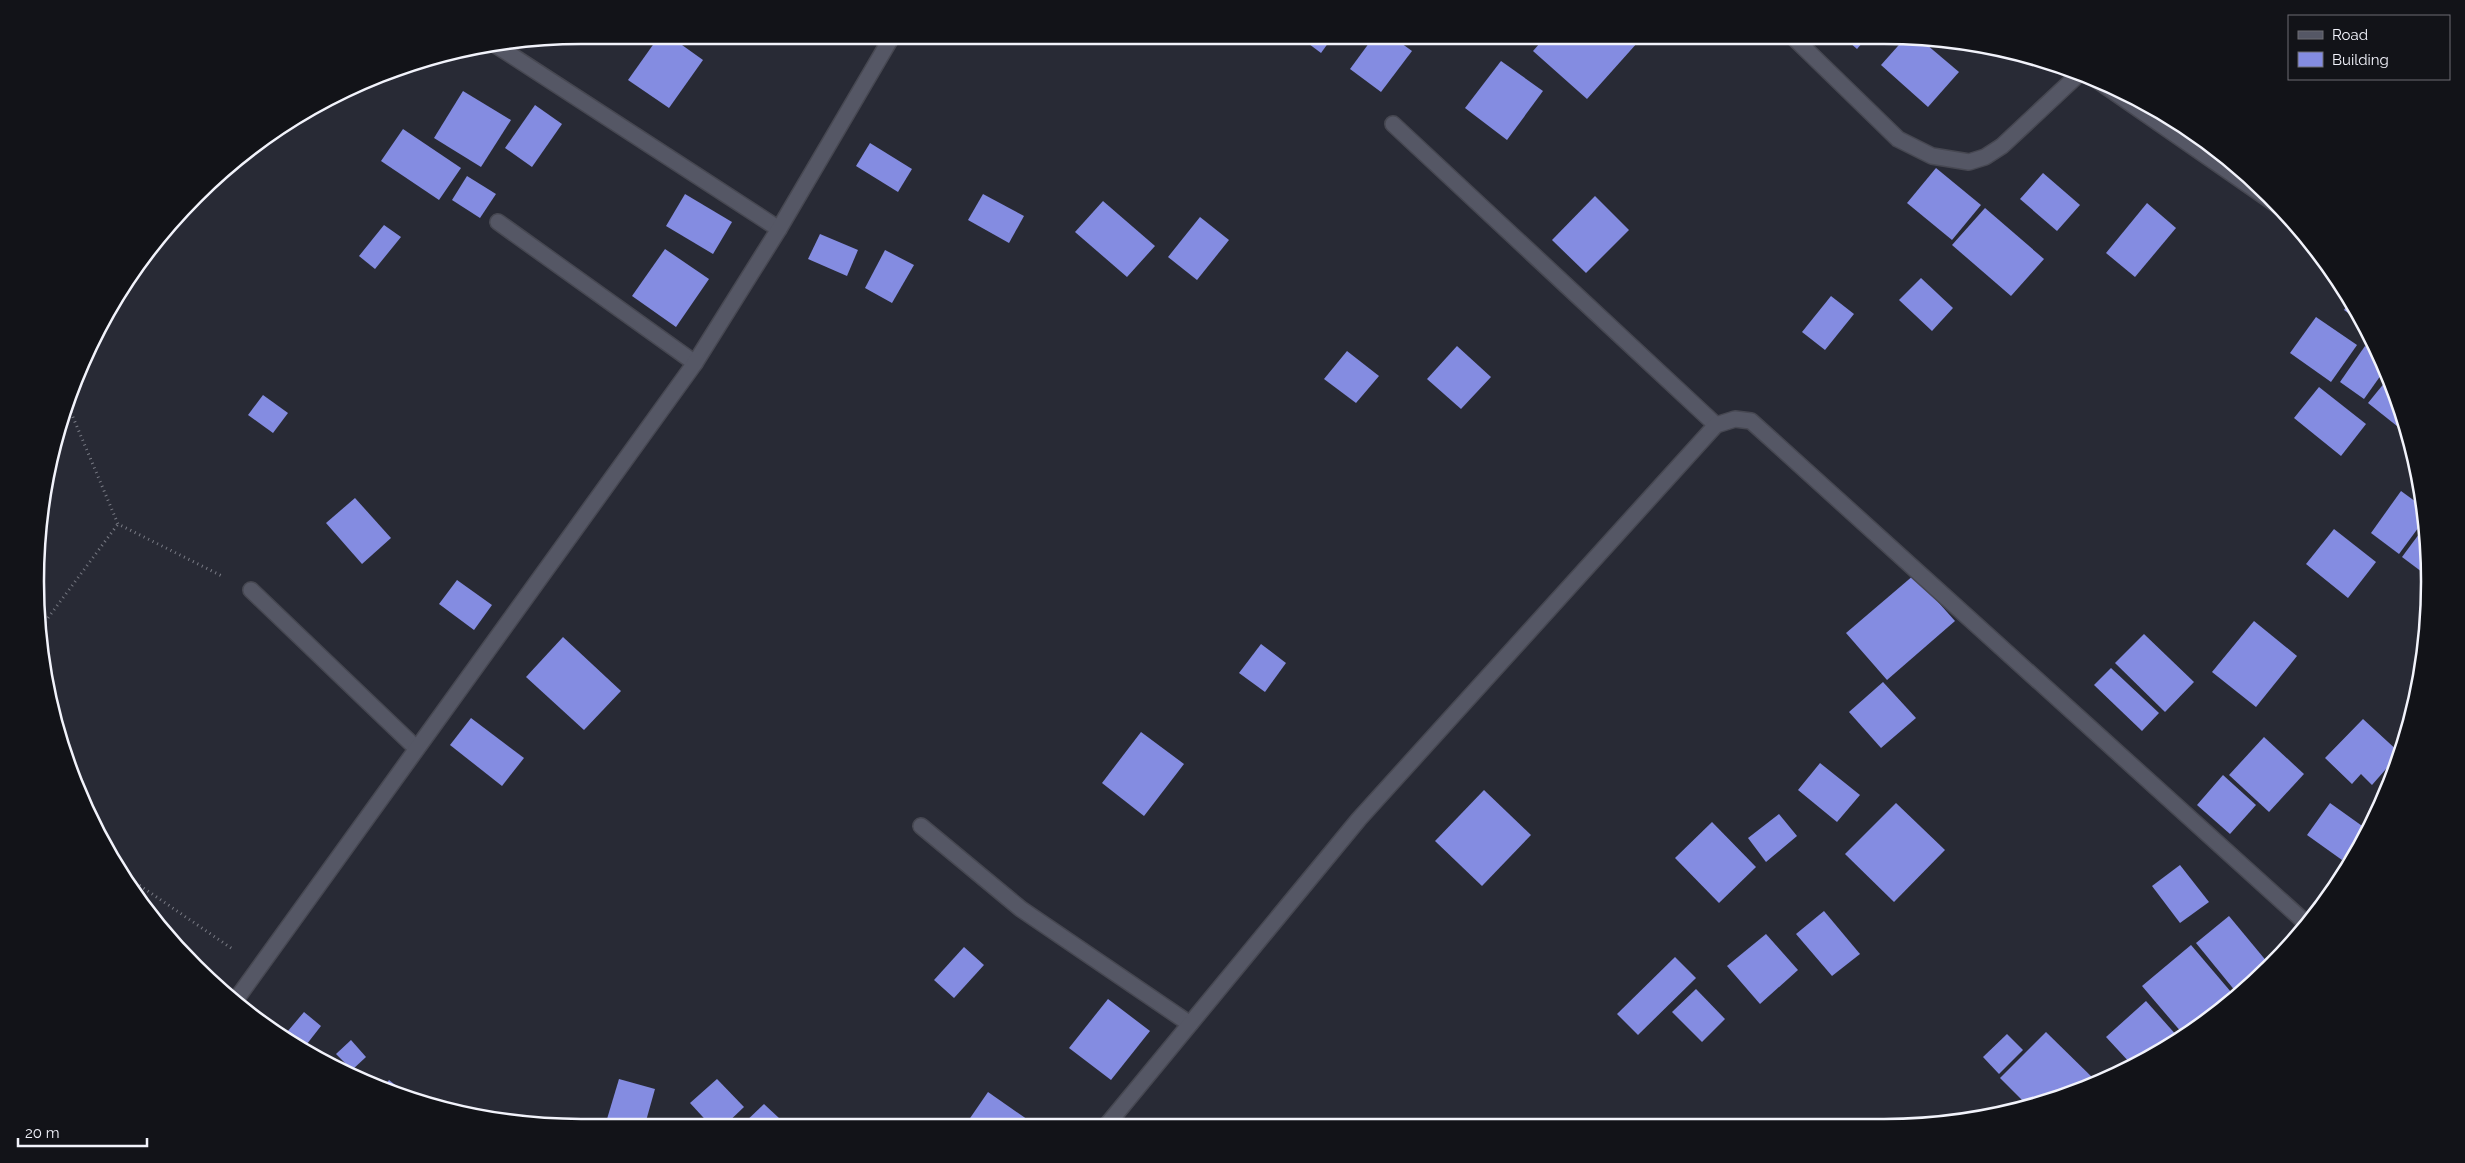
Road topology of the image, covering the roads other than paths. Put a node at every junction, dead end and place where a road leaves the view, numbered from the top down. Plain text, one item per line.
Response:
1 (888, 44) edge
2 (1800, 44) edge
3 (503, 49) edge
4 (2074, 79) edge
5 (2136, 107) edge
6 (1393, 124) dead end
7 (2242, 181) edge
8 (498, 222) dead end
9 (779, 228) junction
10 (695, 363) junction
11 (1716, 425) junction
12 (251, 590) road end
13 (416, 748) junction
14 (921, 826) dead end
15 (2302, 919) edge
16 (239, 996) edge
17 (1190, 1024) junction
18 (1112, 1119) edge

1 - 9 street
2 - 4 street
3 - 9 street
5 - 7 street
6 - 11 street
8 - 10 street
9 - 10 street
10 - 13 street
11 - 15 street
11 - 17 street
12 - 13 street
13 - 16 street
14 - 17 street
17 - 18 street

